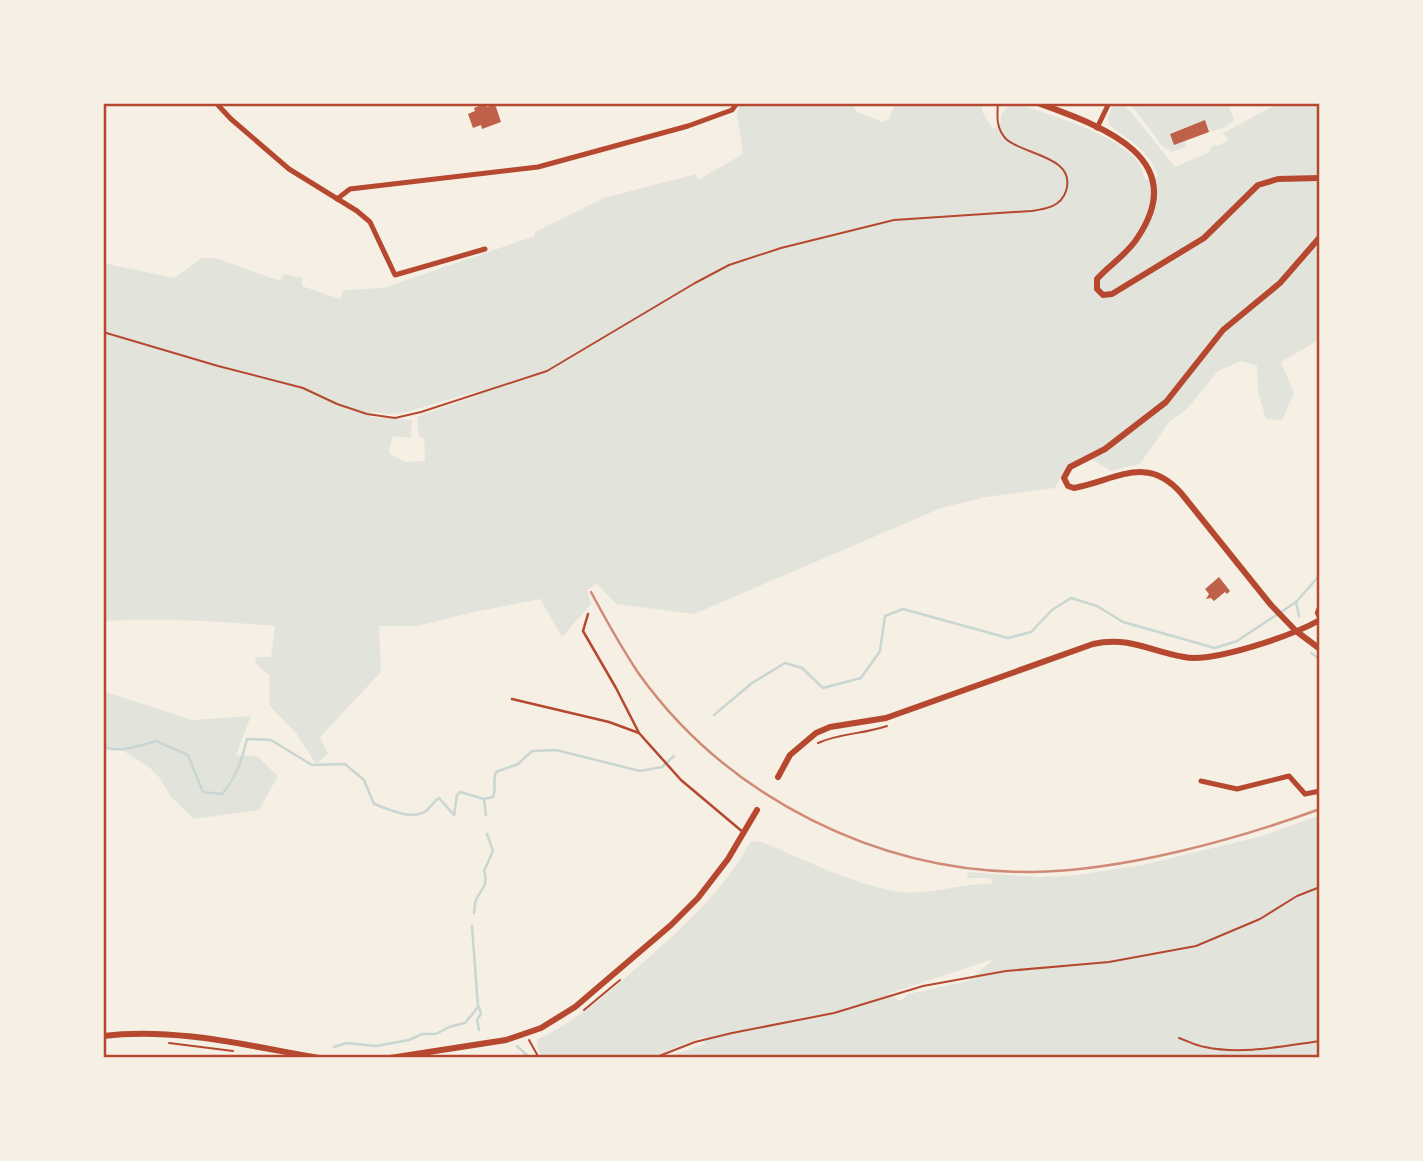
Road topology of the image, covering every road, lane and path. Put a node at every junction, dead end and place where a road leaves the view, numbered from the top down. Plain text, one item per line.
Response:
1 (216, 103) edge
2 (737, 103) edge
3 (998, 103) edge
4 (1038, 103) edge
5 (1109, 103) edge
6 (1097, 128) junction
7 (1320, 178) edge
8 (337, 199) junction
9 (1320, 237) edge
10 (485, 249) dead end
11 (103, 332) edge
12 (1320, 603) edge
13 (587, 614) dead end
14 (1320, 620) edge
15 (1296, 631) junction
16 (1320, 649) edge
17 (512, 699) dead end
18 (891, 725) dead end
19 (639, 733) junction
20 (812, 747) dead end
21 (778, 777) dead end
22 (1201, 781) dead end
23 (1320, 791) edge
24 (757, 810) dead end
25 (744, 833) junction
26 (1320, 887) edge
27 (103, 1036) edge
28 (1179, 1038) dead end
29 (529, 1040) dead end
30 (1320, 1041) edge
31 (164, 1043) dead end
32 (233, 1051) dead end
33 (319, 1058) edge
34 (390, 1058) edge
35 (539, 1058) edge
36 (654, 1058) edge

1 - 8 street
2 - 8 street
3 - 11 path
4 - 6 street
5 - 6 street
6 - 7 street
8 - 10 street
9 - 15 street
12 - 14 lane
13 - 19 lane
14 - 15 street
15 - 16 street
15 - 21 street
17 - 19 lane
18 - 20 path
19 - 25 lane
22 - 23 street
24 - 25 street
25 - 34 street
26 - 36 path
27 - 33 street
28 - 30 path
29 - 35 path
31 - 32 path

